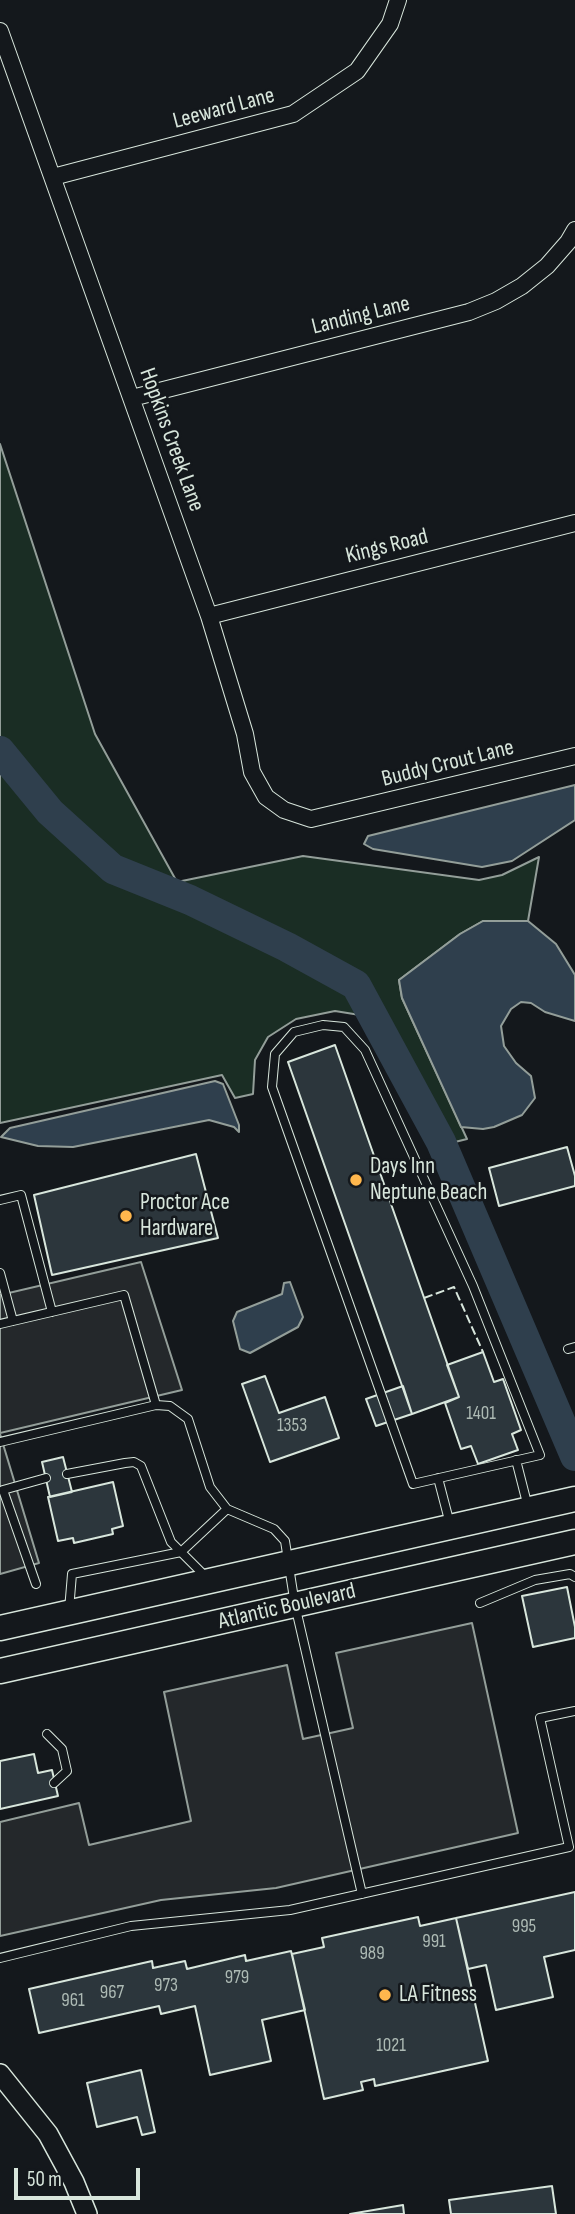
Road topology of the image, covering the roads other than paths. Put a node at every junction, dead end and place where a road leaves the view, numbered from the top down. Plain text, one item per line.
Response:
1 (398, 0) edge
2 (0, 32) edge
3 (54, 177) junction
4 (575, 230) edge
5 (132, 398) junction
6 (575, 523) edge
7 (209, 616) junction
8 (575, 757) edge
9 (333, 816) joint
10 (0, 1200) edge
11 (0, 1273) edge
12 (52, 1312) junction
13 (13, 1321) junction
14 (0, 1324) edge
15 (156, 1405) junction
16 (0, 1442) edge
17 (516, 1460) junction
18 (67, 1474) dead end
19 (46, 1478) dead end
20 (438, 1478) junction
21 (575, 1499) edge
22 (227, 1508) junction
23 (529, 1509) junction
24 (451, 1527) junction
25 (575, 1542) edge
26 (181, 1552) junction
27 (289, 1564) junction
28 (575, 1577) edge
29 (211, 1581) junction
30 (36, 1584) dead end
31 (480, 1604) dead end
32 (295, 1605) junction
33 (68, 1613) junction
34 (0, 1628) edge
35 (0, 1671) edge
36 (575, 1711) edge
37 (47, 1734) dead end
38 (54, 1783) dead end
39 (362, 1894) junction
40 (0, 1958) edge
41 (0, 2074) edge
42 (87, 2214) edge

1 - 3 street, Leeward Lane
2 - 3 street, Hopkins Creek Lane
3 - 5 street, Hopkins Creek Lane
4 - 5 street, Landing Lane
5 - 7 street, Hopkins Creek Lane
6 - 7 street, Kings Road
7 - 9 street, Hopkins Creek Lane
8 - 9 street, Buddy Crout Lane
10 - 12 lane
11 - 13 lane
12 - 13 lane
12 - 15 lane
13 - 14 lane
15 - 16 lane
15 - 22 lane
17 - 20 lane
17 - 20 lane
17 - 23 lane
18 - 26 lane
19 - 30 lane
20 - 24 lane
21 - 23 highway, Atlantic Boulevard
22 - 26 lane
22 - 27 lane
23 - 24 highway, Atlantic Boulevard
24 - 27 highway, Atlantic Boulevard
25 - 32 highway, Atlantic Boulevard
26 - 29 lane
26 - 33 lane
27 - 29 highway, Atlantic Boulevard
27 - 32 lane
28 - 31 lane
29 - 33 highway, Atlantic Boulevard
32 - 35 highway, Atlantic Boulevard
32 - 39 lane
33 - 34 highway, Atlantic Boulevard
36 - 39 lane
37 - 38 lane
39 - 40 lane
41 - 42 street

